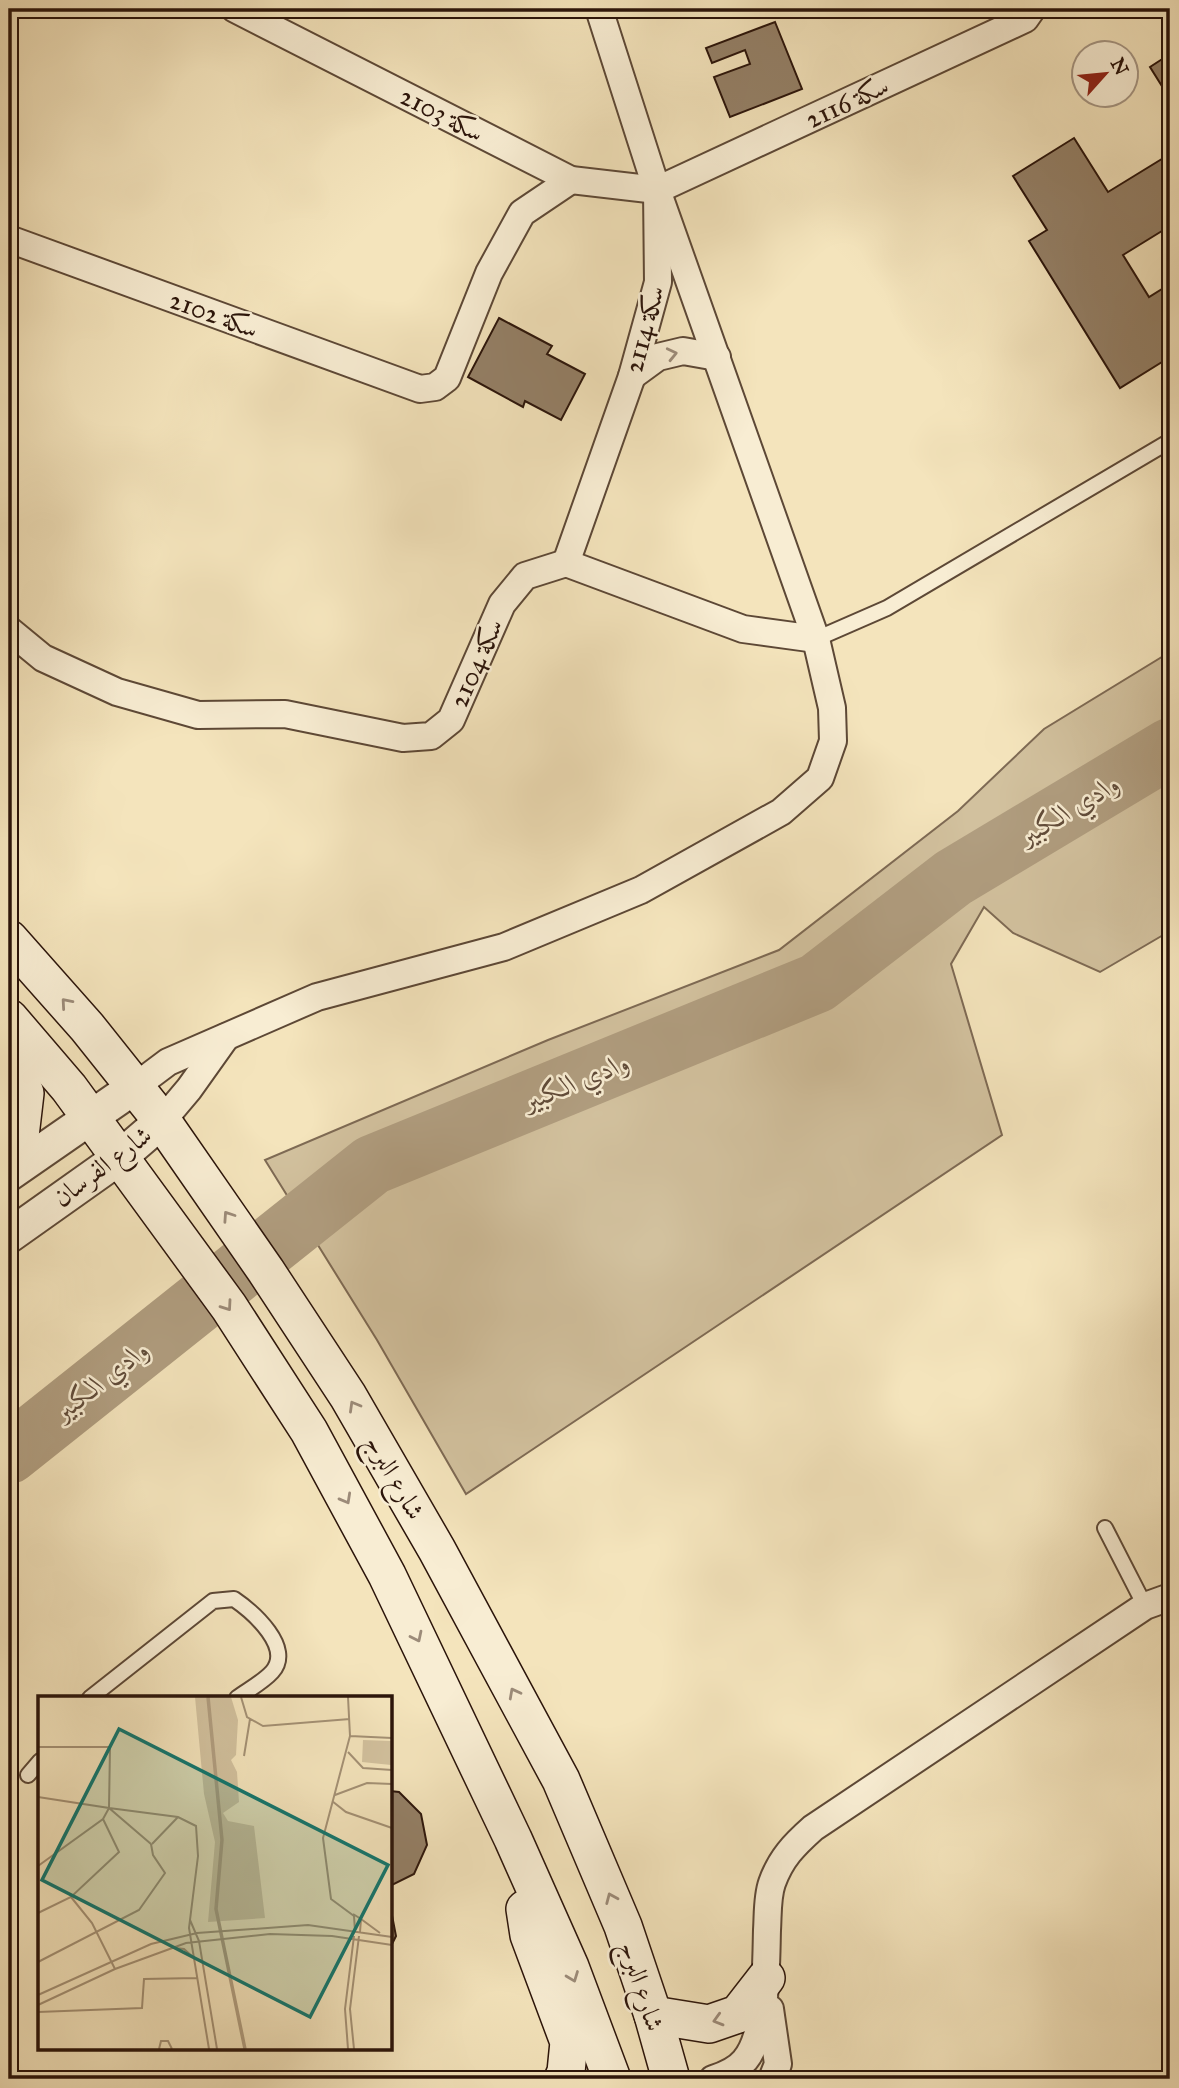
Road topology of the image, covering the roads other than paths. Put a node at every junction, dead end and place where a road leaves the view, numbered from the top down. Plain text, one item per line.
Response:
1 (236, 9) edge
2 (599, 9) edge
3 (1032, 9) edge
4 (571, 180) junction
5 (657, 190) junction
6 (9, 239) edge
7 (718, 358) junction
8 (632, 376) junction
9 (1170, 440) edge
10 (566, 563) junction
11 (9, 631) edge
12 (816, 639) junction
13 (9, 939) edge
14 (9, 1018) edge
15 (227, 1035) junction
16 (9, 1056) edge
17 (136, 1086) junction
18 (89, 1117) junction
19 (162, 1121) junction
20 (118, 1158) junction
21 (9, 1166) edge
22 (9, 1174) edge
23 (9, 1236) edge
24 (1105, 1528) dead end
25 (1170, 1597) edge
26 (1145, 1606) junction
27 (93, 1696) edge
28 (240, 1696) edge
29 (38, 1762) edge
30 (28, 1775) dead end
31 (513, 1839) junction
32 (766, 1978) junction
33 (653, 2015) junction
34 (563, 2079) edge
35 (612, 2079) edge
36 (671, 2079) edge
37 (713, 2079) edge
38 (772, 2079) edge

1 - 4 street, سكة 2103
2 - 5 street, سكة 2114
3 - 5 street, سكة 2116
4 - 5 street, سكة 2103
4 - 6 street, سكة 2102
5 - 7 street
5 - 8 street, سكة 2114
8 -> 7 street
7 - 12 street
8 - 10 street, سكة 2114
9 - 12 lane
10 - 11 street, سكة 2104
10 - 12 street
12 - 15 street
17 -> 13 main road, شارع البرج
14 - 18 main road, شارع البرج
15 - 17 street
15 - 19 street
16 - 21 main road
17 - 18 street, شارع الفرسان
17 - 19 main road, شارع البرج
18 - 20 main road, شارع البرج
18 - 22 street, شارع الفرسان
19 - 20 street, شارع الفرسان
33 -> 19 main road, شارع البرج
20 - 23 street, شارع الفرسان
20 -> 31 main road, شارع البرج
24 - 26 lane
25 - 26 street
26 - 32 street
27 - 28 lane
29 - 30 lane
31 - 34 main road
31 -> 35 main road, شارع البرج
32 -> 33 main road
32 - 37 street
32 - 38 street
33 - 36 main road, شارع البرج

